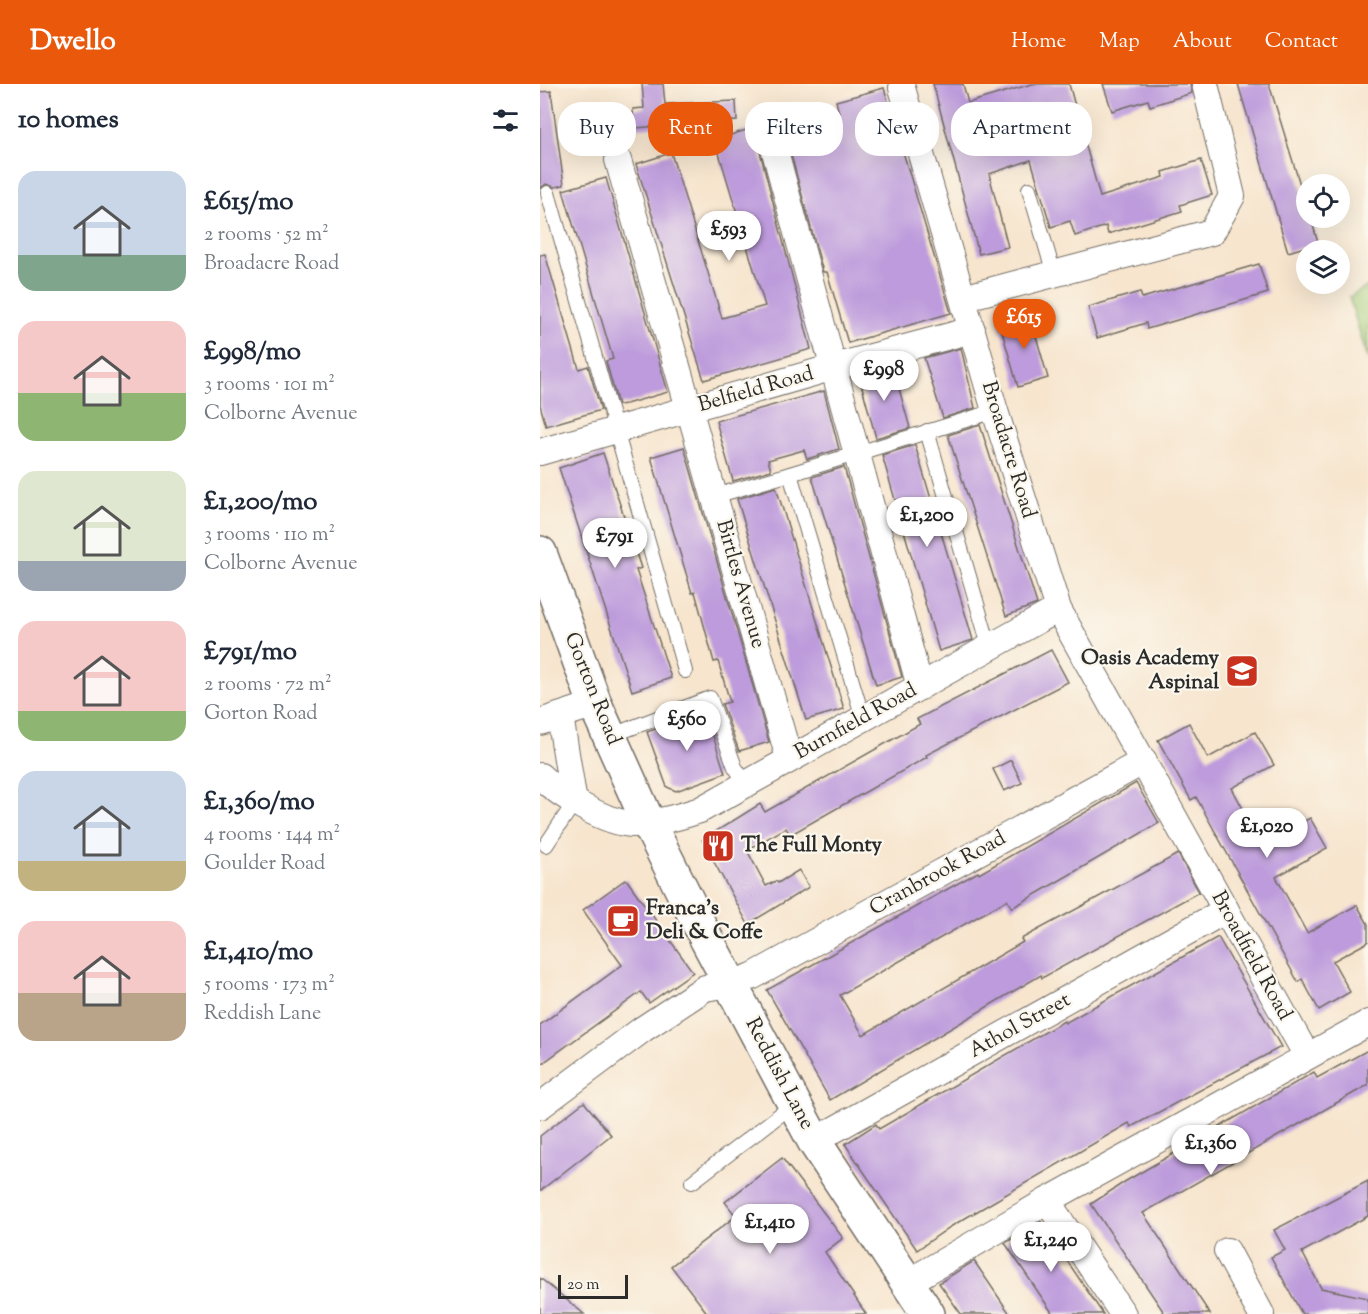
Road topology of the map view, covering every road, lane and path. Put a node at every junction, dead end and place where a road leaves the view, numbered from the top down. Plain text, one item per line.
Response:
1 (1205, 84) edge
2 (902, 88) dead end
3 (776, 156) edge
4 (618, 160) dead end
5 (1029, 189) dead end
6 (548, 193) dead end
7 (1054, 274) junction
8 (963, 298) junction
9 (972, 330) junction
10 (834, 367) junction
11 (690, 409) junction
12 (995, 411) junction
13 (614, 431) junction
14 (927, 431) junction
15 (540, 452) edge
16 (858, 453) junction
17 (790, 474) junction
18 (715, 496) junction
19 (540, 553) edge
20 (1058, 609) junction
21 (990, 649) junction
22 (685, 671) dead end
23 (920, 687) junction
24 (595, 704) junction
25 (863, 718) junction
26 (550, 719) edge
27 (610, 736) junction
28 (789, 758) junction
29 (1143, 761) junction
30 (540, 776) edge
31 (741, 787) junction
32 (574, 803) junction
33 (649, 824) junction
34 (546, 845) dead end
35 (1226, 910) junction
36 (731, 984) junction
37 (1368, 1023) edge
38 (1307, 1056) junction
39 (794, 1104) junction
40 (540, 1106) edge
41 (814, 1141) junction
42 (692, 1182) dead end
43 (1047, 1201) junction
44 (1227, 1251) dead end
45 (908, 1284) junction
46 (928, 1314) edge
47 (1124, 1314) edge
48 (1261, 1314) edge

1 - 7 street
2 - 8 street, Broadacre Road
3 - 10 street
4 - 11 street, Birtles Avenue
5 - 7 lane
6 - 13 lane
7 - 8 street
8 - 9 street, Broadacre Road
9 - 10 street, Belfield Road
9 - 12 street, Broadacre Road
10 - 11 street, Belfield Road
10 - 16 street
11 - 13 street, Belfield Road
11 - 18 street, Birtles Avenue
12 - 14 lane
12 - 20 street, Broadacre Road
13 - 15 street, Belfield Road
13 - 22 lane
14 - 16 lane
14 - 21 lane
16 - 17 lane
16 - 23 street
17 - 18 lane
17 - 25 lane
18 - 28 street, Birtles Avenue
19 - 24 main road, Gorton Road
20 - 21 street, Burnfield Road
20 - 29 street, Broadacre Road
21 - 23 street, Burnfield Road
23 - 25 street, Burnfield Road
24 - 26 street
24 - 27 main road, Gorton Road
25 - 28 street, Burnfield Road
26 - 32 street
27 - 31 lane
27 - 33 main road, Gorton Road
28 - 31 street, Burnfield Road
29 - 35 street, Broadfield Road
29 - 36 street, Cranbrook Road
30 - 32 street
31 - 33 street, Burnfield Road
32 - 33 street
32 - 34 lane
33 - 36 main road, Reddish Lane
35 - 38 street, Broadfield Road
35 - 41 street, Athol Street
36 - 39 main road, Reddish Lane
36 - 40 street, Cranbrook Road
37 - 38 street
38 - 43 street
39 - 41 main road, Reddish Lane
39 - 42 lane
41 - 45 main road, Reddish Lane
43 - 45 street
43 - 47 street
44 - 48 street
45 - 46 main road, Reddish Lane

